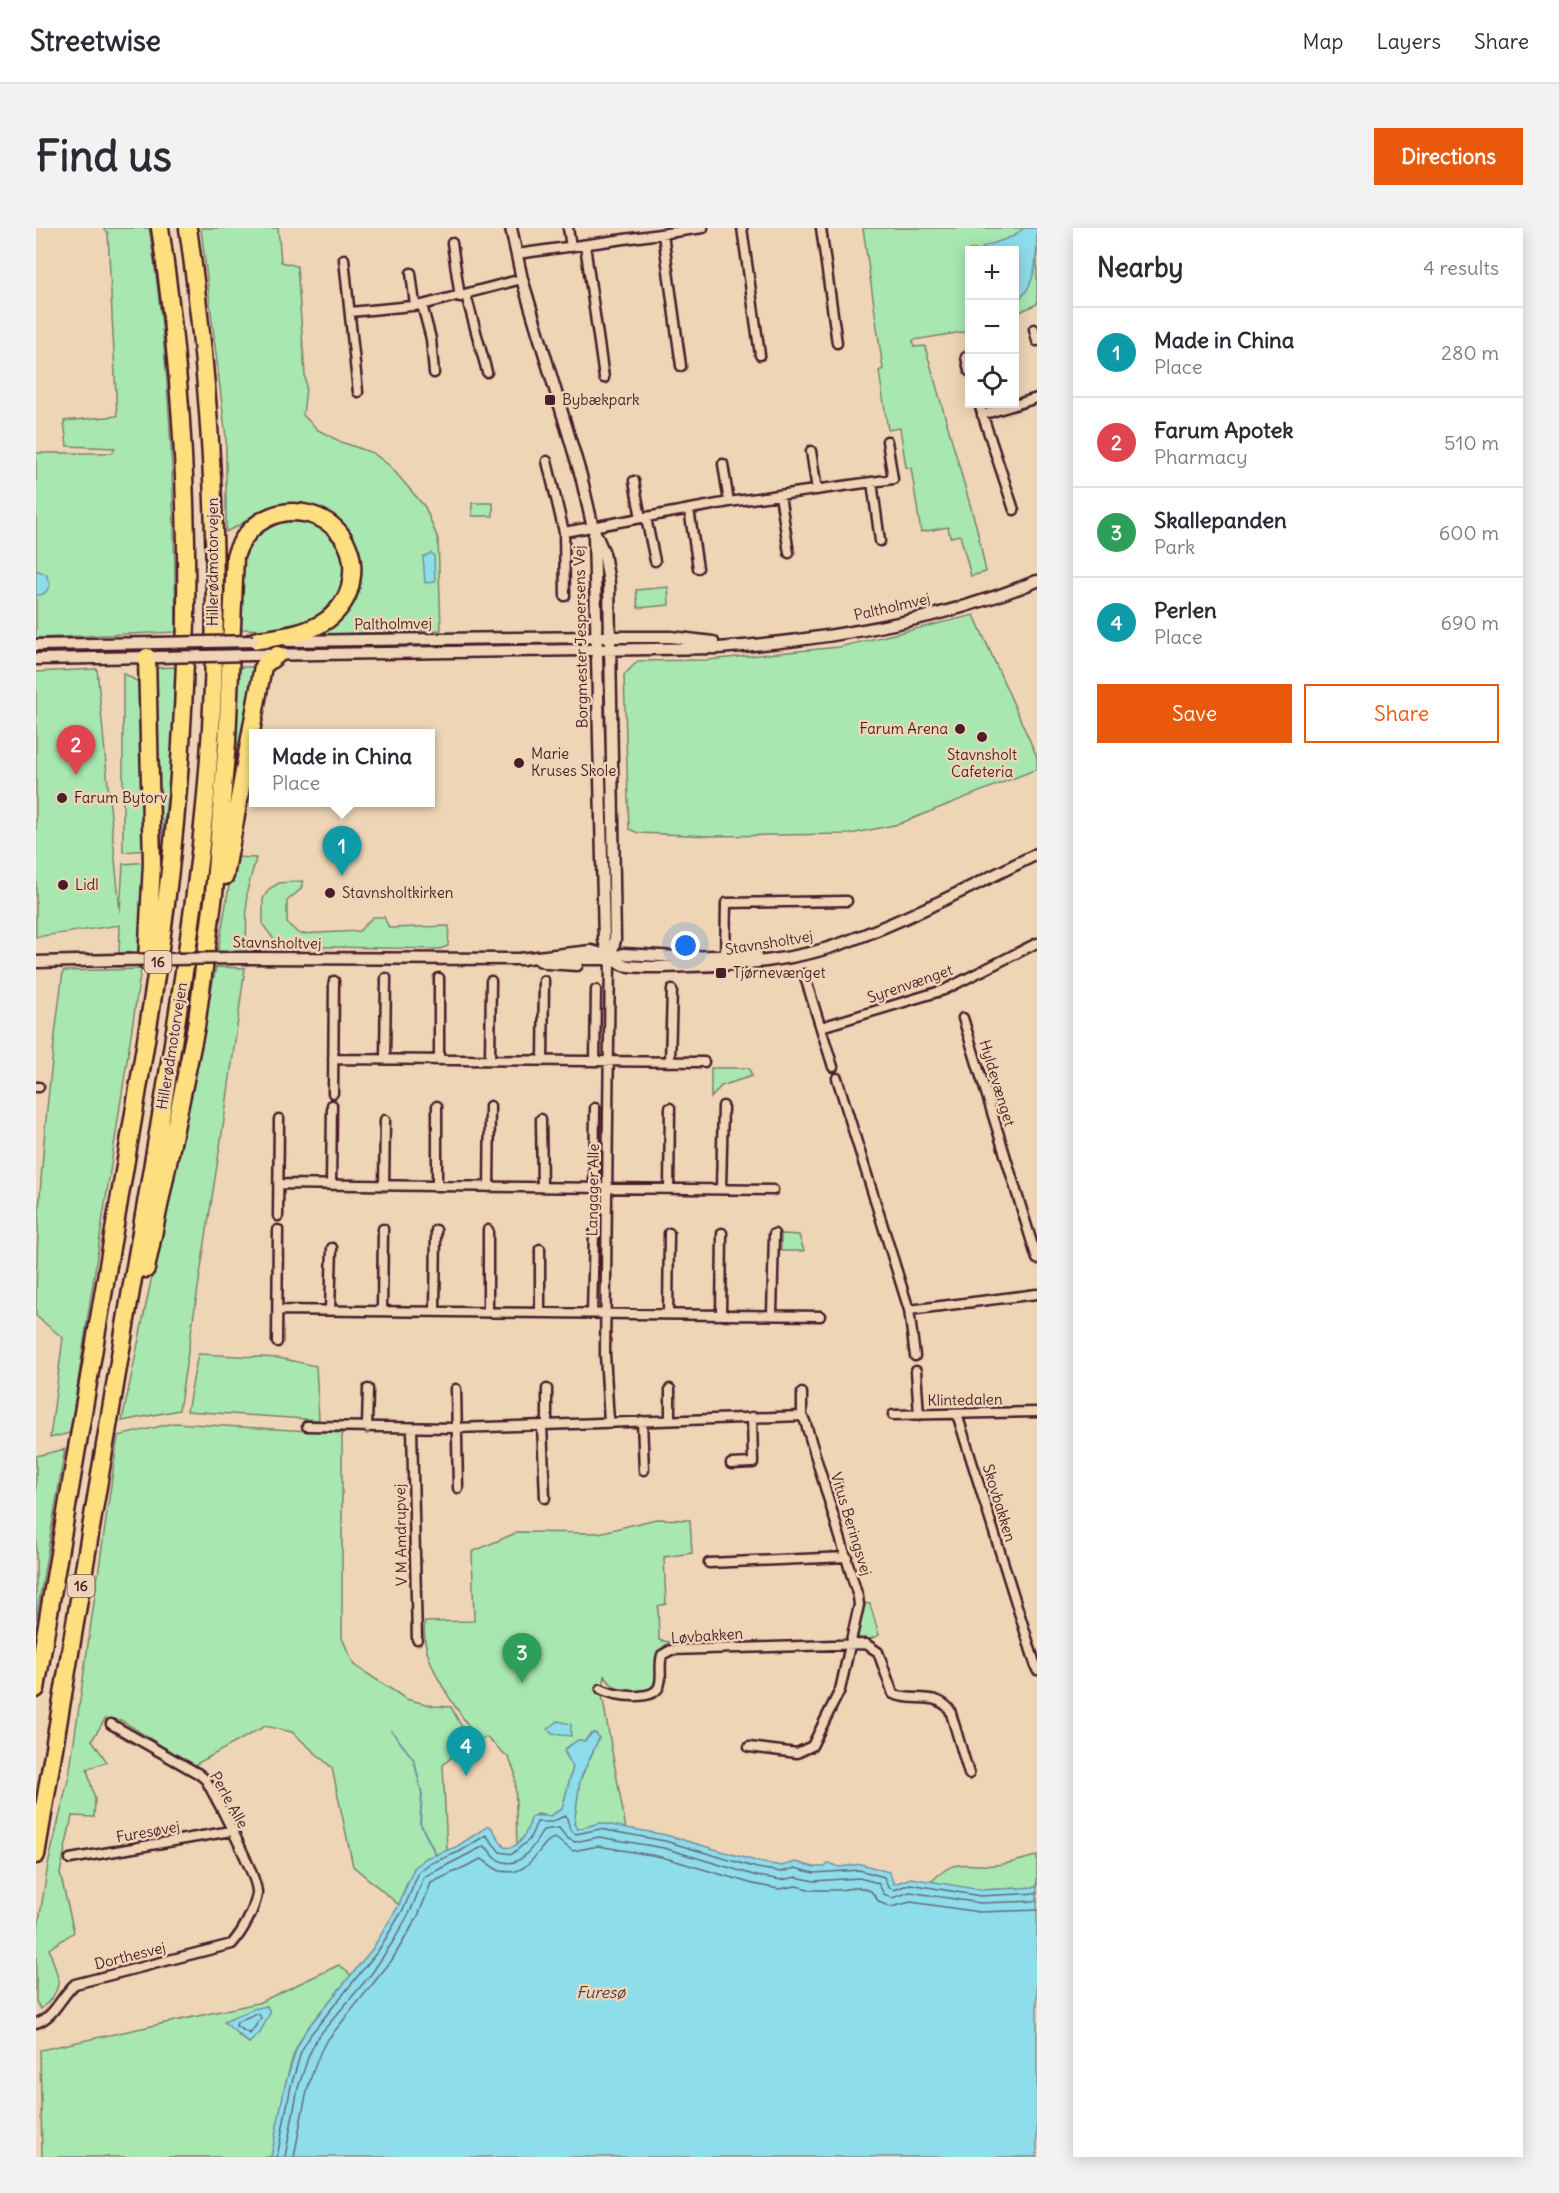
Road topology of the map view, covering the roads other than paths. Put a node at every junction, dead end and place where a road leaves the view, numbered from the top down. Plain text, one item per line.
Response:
1 (160, 228) edge
2 (188, 228) edge
3 (511, 228) edge
4 (568, 228) edge
5 (703, 228) edge
6 (742, 228) edge
7 (821, 228) edge
8 (648, 232) edge
9 (663, 234) junction
10 (452, 243) dead end
11 (585, 244) junction
12 (571, 247) junction
13 (517, 254) junction
14 (344, 260) dead end
15 (411, 273) dead end
16 (522, 279) junction
17 (463, 296) junction
18 (419, 305) junction
19 (350, 312) junction
20 (1034, 329) dead end
21 (1037, 341) edge
22 (837, 344) dead end
23 (760, 355) dead end
24 (681, 366) dead end
25 (487, 372) dead end
26 (434, 373) dead end
27 (604, 378) dead end
28 (358, 392) dead end
29 (1037, 398) edge
30 (980, 408) edge
31 (982, 415) junction
32 (887, 441) dead end
33 (811, 451) dead end
34 (547, 461) dead end
35 (723, 464) dead end
36 (634, 481) dead end
37 (872, 482) junction
38 (817, 490) junction
39 (780, 495) junction
40 (729, 502) junction
41 (689, 509) junction
42 (1014, 510) dead end
43 (644, 518) junction
44 (594, 528) junction
45 (564, 532) junction
46 (880, 541) dead end
47 (789, 554) dead end
48 (655, 561) dead end
49 (698, 568) dead end
50 (1037, 581) edge
51 (565, 596) dead end
52 (595, 636) junction
53 (610, 637) junction
54 (401, 639) junction
55 (36, 645) edge
56 (749, 645) junction
57 (253, 648) junction
58 (152, 650) junction
59 (596, 650) junction
60 (611, 650) junction
61 (401, 653) junction
62 (277, 655) junction
63 (36, 659) edge
64 (252, 729) edge
65 (249, 745) edge
66 (1037, 854) edge
67 (847, 901) dead end
68 (1037, 943) edge
69 (519, 959) junction
70 (610, 959) junction
71 (725, 961) junction
72 (36, 962) edge
73 (804, 974) dead end
74 (386, 978) dead end
75 (439, 978) dead end
76 (334, 981) dead end
77 (491, 981) dead end
78 (544, 981) dead end
79 (596, 990) dead end
80 (672, 990) dead end
81 (963, 1018) dead end
82 (196, 1027) junction
83 (821, 1027) junction
84 (333, 1059) junction
85 (385, 1059) junction
86 (439, 1060) junction
87 (490, 1060) junction
88 (543, 1061) junction
89 (595, 1061) junction
90 (609, 1061) junction
91 (670, 1062) junction
92 (704, 1062) dead end
93 (833, 1066) dead end
94 (837, 1078) dead end
95 (333, 1093) dead end
96 (332, 1105) dead end
97 (437, 1106) dead end
98 (490, 1106) dead end
99 (723, 1106) dead end
100 (595, 1108) dead end
101 (670, 1108) dead end
102 (279, 1119) dead end
103 (542, 1119) dead end
104 (385, 1120) dead end
105 (127, 1151) junction
106 (279, 1184) junction
107 (332, 1185) junction
108 (384, 1186) junction
109 (436, 1186) junction
110 (489, 1187) junction
111 (542, 1187) junction
112 (594, 1188) junction
113 (607, 1188) junction
114 (669, 1189) junction
115 (721, 1189) junction
116 (773, 1190) dead end
117 (278, 1216) dead end
118 (383, 1229) dead end
119 (278, 1230) dead end
120 (436, 1230) dead end
121 (488, 1230) dead end
122 (594, 1233) dead end
123 (669, 1233) dead end
124 (722, 1233) dead end
125 (774, 1234) dead end
126 (332, 1248) dead end
127 (540, 1249) dead end
128 (1037, 1259) edge
129 (1037, 1294) edge
130 (278, 1310) junction
131 (330, 1310) junction
132 (909, 1310) junction
133 (382, 1311) junction
134 (435, 1311) junction
135 (488, 1312) junction
136 (540, 1313) junction
137 (592, 1313) junction
138 (606, 1314) junction
139 (668, 1314) junction
140 (721, 1315) junction
141 (772, 1315) junction
142 (127, 1316) junction
143 (820, 1316) dead end
144 (277, 1342) dead end
145 (915, 1356) dead end
146 (916, 1371) dead end
147 (368, 1389) dead end
148 (456, 1389) dead end
149 (547, 1389) dead end
150 (669, 1389) dead end
151 (802, 1393) dead end
152 (1037, 1412) edge
153 (957, 1414) junction
154 (894, 1415) dead end
155 (919, 1415) junction
156 (802, 1416) junction
157 (752, 1417) junction
158 (670, 1420) junction
159 (642, 1421) junction
160 (609, 1422) junction
161 (544, 1425) junction
162 (307, 1426) dead end
163 (368, 1428) junction
164 (456, 1428) junction
165 (412, 1429) junction
166 (731, 1464) dead end
167 (644, 1470) dead end
168 (458, 1488) dead end
169 (545, 1498) dead end
170 (847, 1557) junction
171 (709, 1563) dead end
172 (417, 1640) dead end
173 (851, 1643) junction
174 (1037, 1670) edge
175 (36, 1689) edge
176 (601, 1689) dead end
177 (111, 1724) dead end
178 (749, 1747) dead end
179 (969, 1774) dead end
180 (231, 1831) junction
181 (36, 1855) edge
182 (70, 1859) dead end
183 (242, 1933) joint
184 (36, 2023) edge

1 - 105 highway, Hillerødmotorvejen / 16
2 - 142 highway, Hillerødmotorvejen / 16
3 - 13 street, Borgmester Jespersens Vej
4 - 12 street
5 - 9 street
6 - 23 street
7 - 22 street
8 - 9 street
8 - 11 street
9 - 24 street
10 - 17 street
11 - 12 street
11 - 27 street
12 - 13 street
13 - 16 street, Borgmester Jespersens Vej
14 - 19 street
15 - 18 street
16 - 17 street
16 - 44 street, Borgmester Jespersens Vej
17 - 18 street
17 - 25 street
18 - 19 street
18 - 26 street
19 - 28 street
20 - 21 street
29 - 31 street
30 - 31 street
31 - 42 street
32 - 37 street
33 - 38 street
34 - 45 street
35 - 40 street
36 - 43 street
37 - 38 street
37 - 46 street
38 - 39 street
39 - 40 street
39 - 47 street
40 - 41 street
41 - 43 street
41 - 49 street
43 - 44 street
43 - 48 street
44 - 45 street
44 - 52 street, Borgmester Jespersens Vej
44 - 53 street, Borgmester Jespersens Vej
45 - 51 street
50 - 56 street, Paltholmvej
52 - 53 street, Paltholmvej
52 - 54 street, Paltholmvej
52 - 59 street, Borgmester Jespersens Vej
53 - 56 street, Paltholmvej
53 - 60 street, Borgmester Jespersens Vej
54 - 57 street, Paltholmvej
54 - 61 street
55 - 58 street, Paltholmvej
56 - 60 street, Paltholmvej
57 - 58 street, Paltholmvej, bridge
57 - 62 street, Paltholmvej
57 - 82 highway
58 - 63 street, Paltholmvej
58 - 105 highway
59 - 60 street, Paltholmvej
59 - 61 street, Paltholmvej
59 - 70 street, Borgmester Jespersens Vej
60 - 70 street, Borgmester Jespersens Vej
61 - 62 street, Paltholmvej
62 - 64 highway
65 - 82 highway
66 - 71 street, Stavnsholtvej
67 - 71 street
68 - 83 street, Syrenvænget
69 - 70 street, Stavnsholtvej
69 - 70 street, Stavnsholtvej
69 - 72 street, Stavnsholtvej, bridge
70 - 71 street, Stavnsholtvej
70 - 90 street, Langager Alle
73 - 83 street
74 - 85 street
75 - 86 street
76 - 84 street
77 - 87 street
78 - 88 street
79 - 89 street
80 - 91 street
81 - 128 street, Hyldevænget
82 - 142 highway
83 - 93 street
84 - 85 street
84 - 95 street
85 - 86 street
86 - 87 street
87 - 88 street
88 - 89 street
89 - 90 street
90 - 91 street
90 - 113 street, Langager Alle
91 - 92 street
94 - 132 street
96 - 107 street
97 - 109 street
98 - 110 street
99 - 115 street
100 - 112 street
101 - 114 street
102 - 106 street
103 - 111 street
104 - 108 street
105 - 175 highway, Hillerødmotorvejen / 16
106 - 107 street
106 - 117 street
107 - 108 street
108 - 109 street
109 - 110 street
110 - 111 street
111 - 112 street
112 - 113 street
113 - 114 street
113 - 138 street, Langager Alle
114 - 115 street
115 - 116 street
118 - 133 street
119 - 130 street
120 - 134 street
121 - 135 street
122 - 137 street
123 - 139 street
124 - 140 street
125 - 141 street
126 - 131 street
127 - 136 street
129 - 132 street
130 - 131 street
130 - 144 street
131 - 133 street
132 - 145 street
133 - 134 street
134 - 135 street
135 - 136 street
136 - 137 street
137 - 138 street
138 - 139 street
138 - 160 street, Langager Alle
139 - 140 street
140 - 141 street
141 - 143 street
142 - 181 highway, Hillerødmotorvejen / 16
146 - 155 street
147 - 163 street
148 - 164 street
149 - 161 street
150 - 158 street
151 - 156 street
152 - 153 street, Klintedalen
153 - 155 street, Klintedalen
153 - 174 street, Skovbakken
154 - 155 street, Klintedalen
156 - 157 street
156 - 170 street, Vitus Beringsvej
157 - 158 street
157 - 166 street
158 - 159 street
159 - 160 street
159 - 167 street
160 - 161 street
161 - 164 street
161 - 169 street
162 - 163 street
163 - 165 street
164 - 165 street
164 - 168 street
165 - 172 street, V M Amdrupvej
170 - 171 street
170 - 173 street, Vitus Beringsvej
173 - 176 street, Løvbakken
173 - 178 street, Vitus Beringsvej
173 - 179 street
177 - 180 street, Perle Alle
180 - 182 street, Furesøvej
180 - 183 street, Perle Alle
183 - 184 street, Dorthesvej

